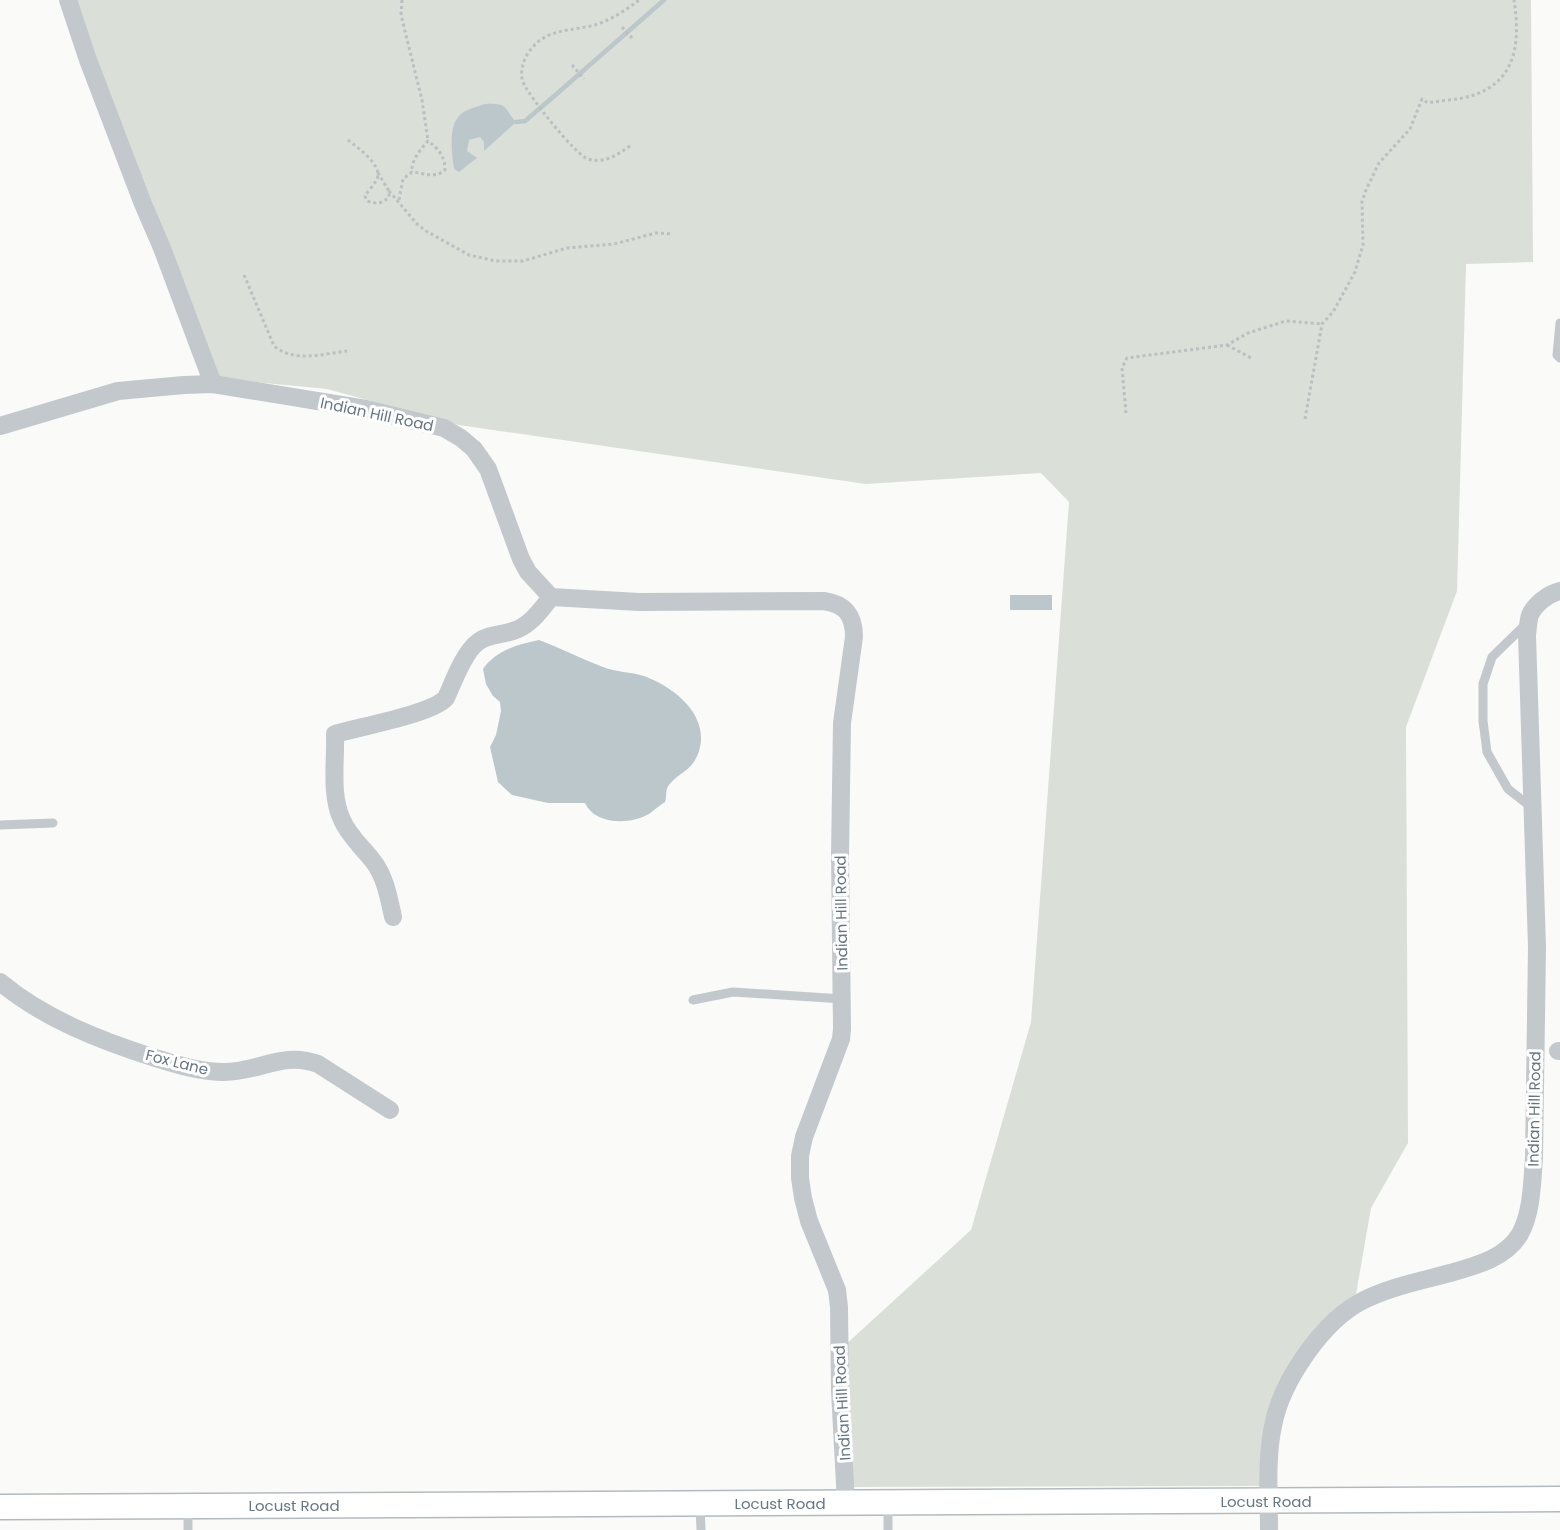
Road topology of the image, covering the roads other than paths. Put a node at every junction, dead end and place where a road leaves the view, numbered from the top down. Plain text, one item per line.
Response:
1 (68, 0) edge
2 (1560, 323) edge
3 (1560, 358) edge
4 (213, 384) junction
5 (0, 426) edge
6 (1560, 591) edge
7 (551, 597) junction
8 (1529, 620) junction
9 (1533, 808) junction
10 (53, 823) dead end
11 (0, 825) edge
12 (393, 916) dead end
13 (0, 982) edge
14 (843, 999) junction
15 (693, 1000) dead end
16 (390, 1110) dead end
17 (1560, 1499) edge
18 (1269, 1500) junction
19 (888, 1502) junction
20 (700, 1503) junction
21 (846, 1503) junction
22 (0, 1506) edge
23 (188, 1506) junction
24 (188, 1530) edge
25 (701, 1530) edge
26 (888, 1530) edge
27 (1269, 1530) edge

1 - 4 street
2 - 3 lane
4 - 5 street, Indian Hill Road
4 - 7 street, Indian Hill Road
6 - 8 street
7 - 12 street
7 - 14 street, Indian Hill Road
8 - 9 street, Indian Hill Road
8 - 9 lane
9 - 18 street, Indian Hill Road
10 - 11 lane
13 - 16 street, Fox Lane
14 - 15 lane
14 - 21 street, Indian Hill Road
17 - 18 street, Locust Road
18 - 19 street, Locust Road
18 - 27 street, Indian Hill Road
19 - 21 street, Locust Road
19 - 26 lane
20 - 21 street, Locust Road
20 - 23 street, Locust Road
20 - 25 lane
22 - 23 street, Locust Road
23 - 24 lane

